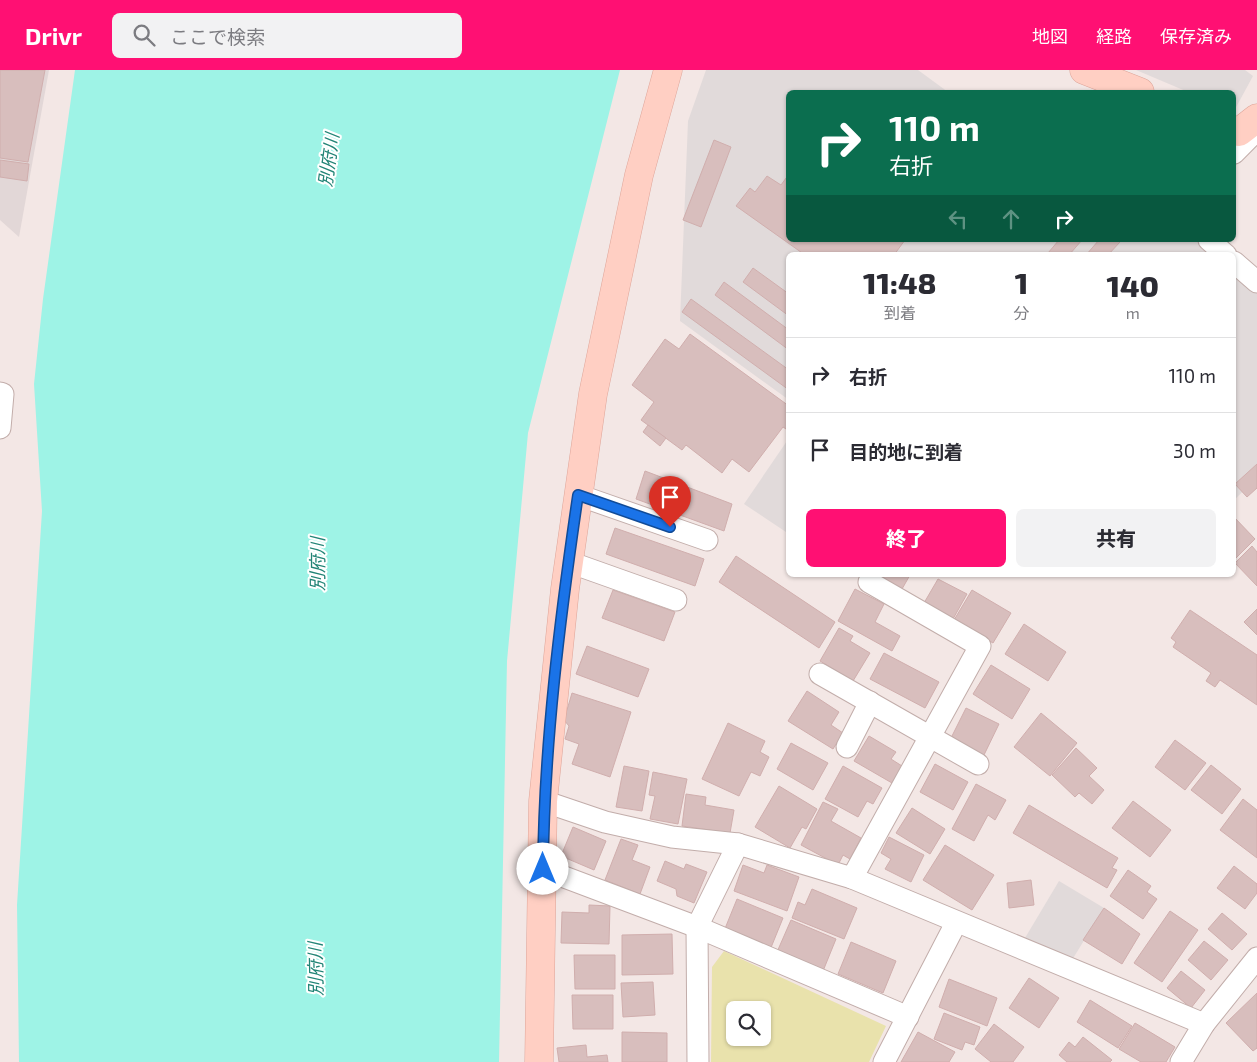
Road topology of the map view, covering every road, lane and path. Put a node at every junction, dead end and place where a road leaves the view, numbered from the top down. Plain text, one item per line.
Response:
1 (668, 70) edge
2 (1084, 70) edge
3 (1135, 90) edge
4 (1211, 242) edge
5 (1223, 252) edge
6 (1236, 264) edge
7 (1257, 282) edge
8 (0, 393) edge
9 (0, 428) edge
10 (578, 495) junction
11 (707, 540) dead end
12 (569, 562) junction
13 (869, 582) dead end
14 (676, 600) dead end
15 (820, 674) dead end
16 (870, 702) junction
17 (930, 736) junction
18 (847, 747) dead end
19 (978, 764) dead end
20 (544, 801) junction
21 (738, 844) junction
22 (543, 869) junction
23 (852, 878) junction
24 (956, 923) junction
25 (698, 927) junction
26 (1257, 958) edge
27 (908, 1017) junction
28 (1204, 1024) junction
29 (539, 1062) edge
30 (698, 1062) edge
31 (884, 1062) edge
32 (1181, 1062) edge

1 - 10 street
2 - 3 street
4 - 5 street
6 - 7 street
8 - 9 street
10 - 11 street
10 - 12 street
12 - 14 street
12 - 20 street
13 - 17 street
15 - 16 street
16 - 17 street
16 - 18 street
17 - 19 street
17 - 23 street
20 - 21 street
20 - 22 street
21 - 23 street
21 - 25 street
22 - 25 street
22 - 29 street
23 - 24 street
24 - 27 street
24 - 28 street
25 - 27 street
25 - 30 street
26 - 28 street
27 - 31 street
28 - 32 street

